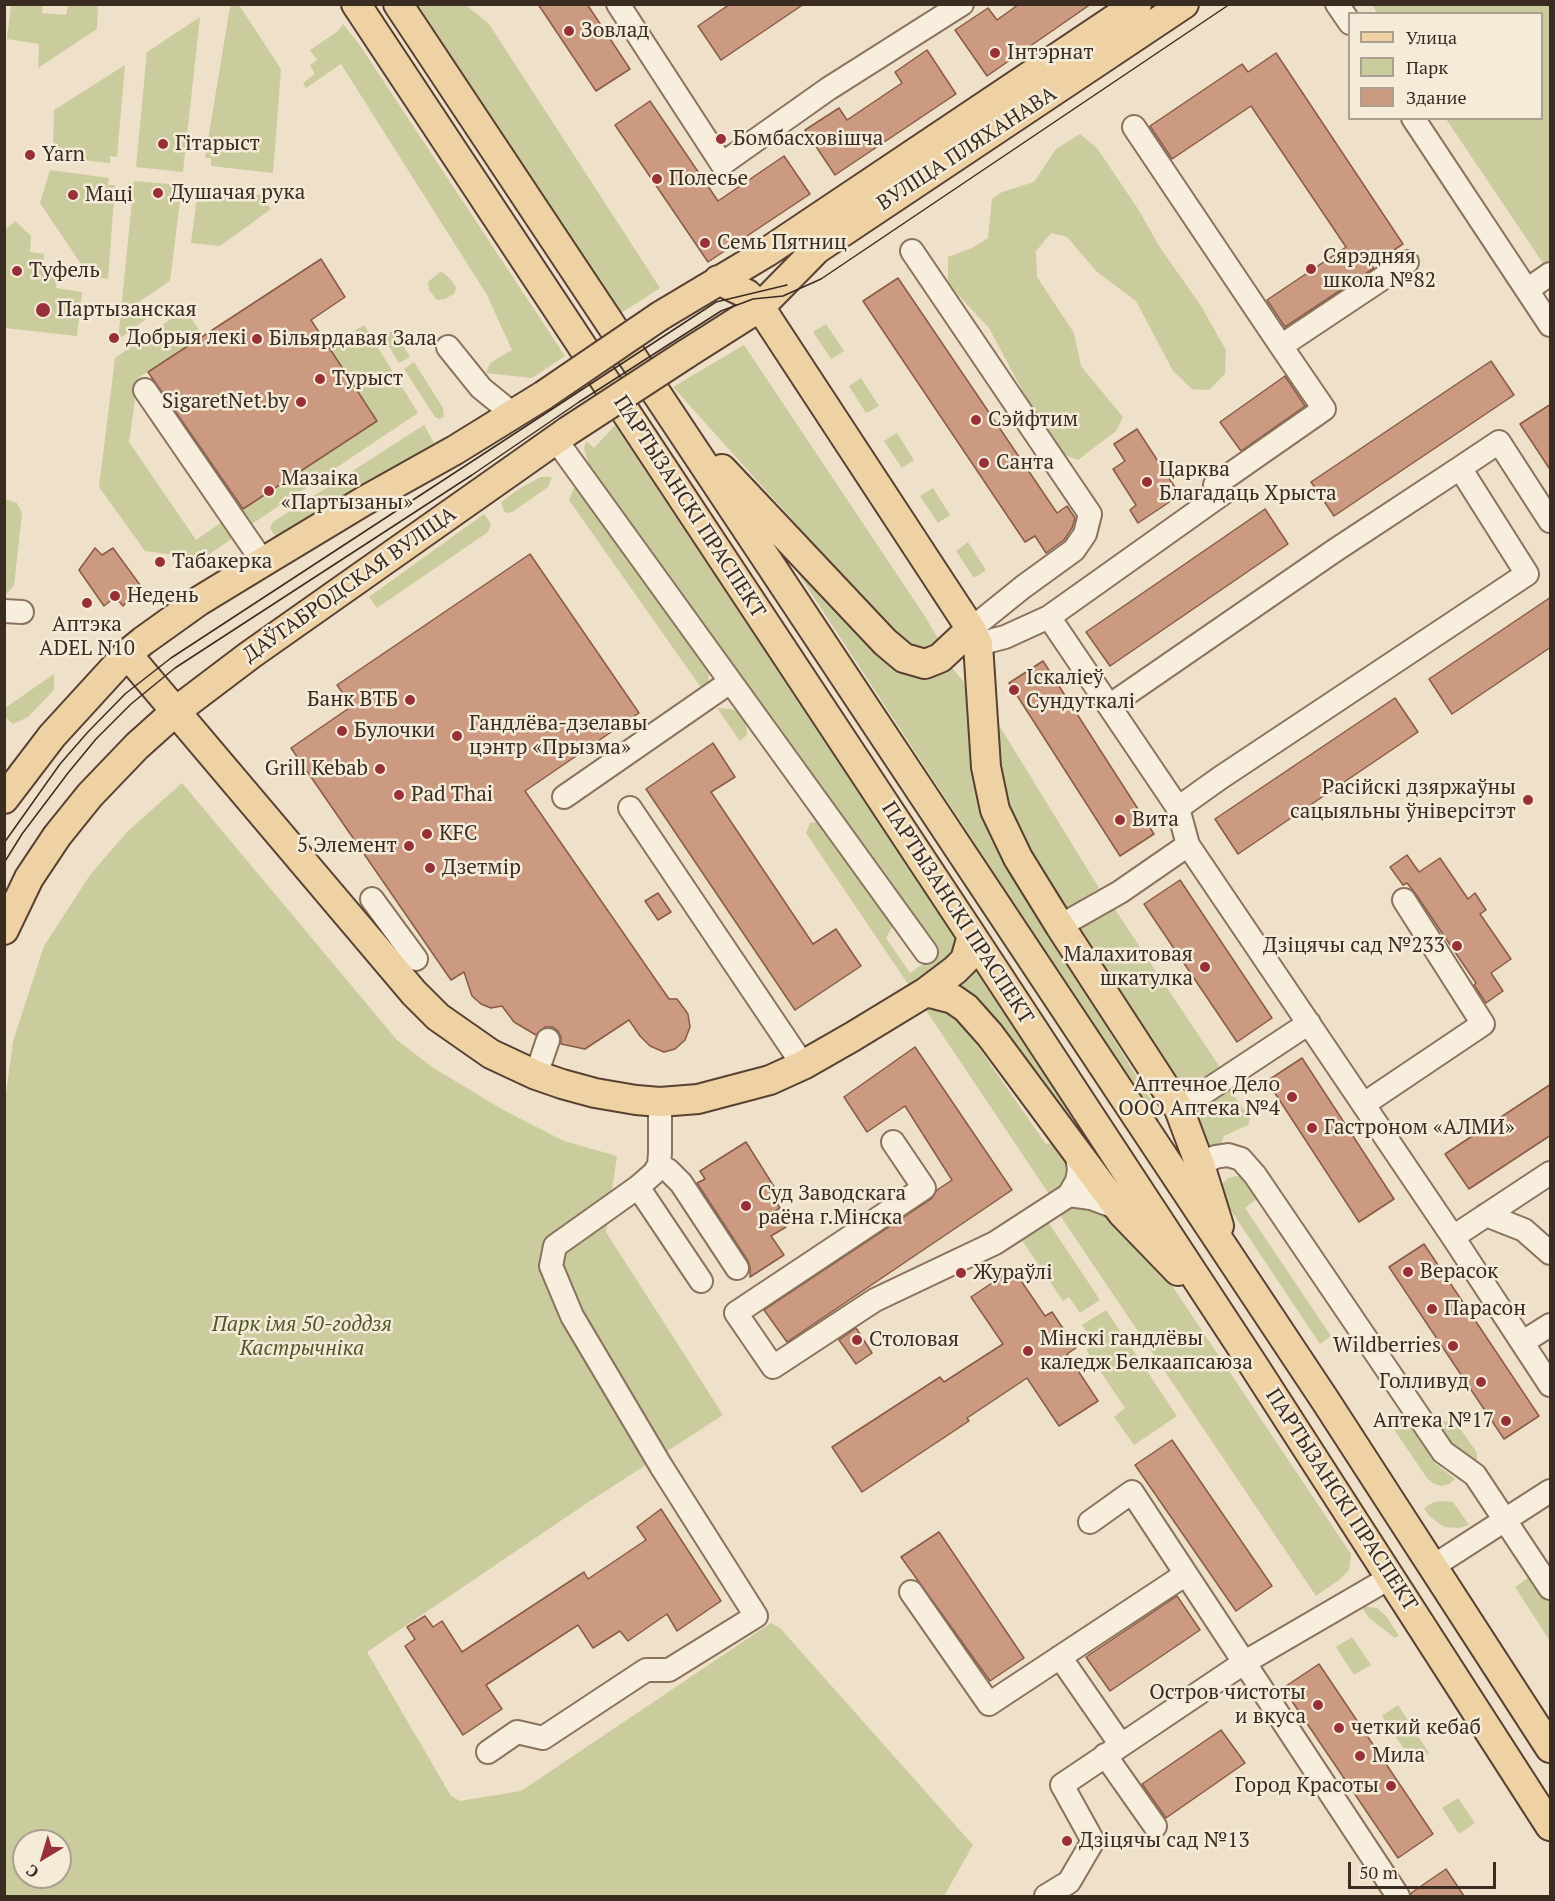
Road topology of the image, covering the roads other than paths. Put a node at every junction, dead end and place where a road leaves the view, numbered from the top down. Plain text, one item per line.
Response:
1 (356, 4) edge
2 (398, 4) edge
3 (618, 4) edge
4 (962, 4) edge
5 (1137, 4) edge
6 (1184, 4) edge
7 (1337, 4) edge
8 (1348, 20) edge
9 (1414, 120) edge
10 (1134, 127) dead end
11 (912, 251) dead end
12 (1407, 262) dead end
13 (1551, 274) edge
14 (718, 280) junction
15 (1527, 290) junction
16 (760, 307) junction
17 (1551, 325) edge
18 (1281, 346) junction
19 (448, 347) dead end
20 (145, 390) dead end
21 (668, 412) junction
22 (513, 414) junction
23 (562, 435) junction
24 (1460, 468) junction
25 (1551, 521) edge
26 (263, 562) junction
27 (1050, 616) junction
28 (975, 637) junction
29 (127, 654) junction
30 (730, 682) junction
31 (1109, 706) junction
32 (176, 711) junction
33 (564, 797) dead end
34 (5, 798) edge
35 (630, 808) dead end
36 (1178, 808) junction
37 (1188, 844) junction
38 (14, 891) edge
39 (372, 899) dead end
40 (1404, 900) dead end
41 (1060, 926) junction
42 (4, 930) edge
43 (972, 936) junction
44 (926, 952) dead end
45 (415, 960) junction
46 (926, 992) junction
47 (1309, 1023) junction
48 (548, 1040) dead end
49 (803, 1065) junction
50 (536, 1075) junction
51 (660, 1102) junction
52 (1364, 1104) junction
53 (1179, 1109) junction
54 (893, 1142) dead end
55 (1077, 1155) junction
56 (659, 1165) junction
57 (1200, 1165) junction
58 (1551, 1173) edge
59 (638, 1187) junction
60 (1069, 1195) junction
61 (1118, 1208) junction
62 (1486, 1215) junction
63 (1454, 1237) junction
64 (1551, 1253) edge
65 (1229, 1257) junction
66 (736, 1268) dead end
67 (701, 1281) dead end
68 (1211, 1301) junction
69 (1551, 1325) edge
70 (1523, 1342) junction
71 (1551, 1385) edge
72 (1551, 1491) edge
73 (1090, 1522) dead end
74 (1505, 1522) junction
75 (1432, 1567) junction
76 (1186, 1574) junction
77 (1391, 1577) junction
78 (1551, 1588) edge
79 (911, 1592) dead end
80 (1060, 1657) junction
81 (1245, 1662) junction
82 (1551, 1748) edge
83 (1113, 1750) junction
84 (488, 1752) dead end
85 (1155, 1826) dead end
86 (1551, 1826) edge
87 (1074, 1889) edge
88 (1046, 1896) edge
89 (1398, 1896) edge

1 - 43 main road, ПАРТЫЗАНСКІ ПРАСПЕКТ
2 - 21 main road, ПАРТЫЗАНСКІ ПРАСПЕКТ
3 - 4 street
5 - 14 main road, ВУЛІЦА ПЛЯХАНАВА
6 - 16 main road, ВУЛІЦА ПЛЯХАНАВА
7 - 8 street
9 - 15 street
10 - 18 street
11 - 28 street
12 - 18 street
13 - 15 street
14 - 16 main road
14 - 22 main road, bridge
15 - 17 street
16 - 23 main road, ДАЎГАБРОДСКАЯ ВУЛІЦА, bridge
16 - 28 main road
18 - 27 street
19 - 22 street
20 - 26 street
21 - 28 main road
21 - 65 main road, ПАРТЫЗАНСКІ ПРАСПЕКТ
22 - 23 main road
22 - 26 main road
23 - 30 street
23 - 32 main road, ДАЎГАБРОДСКАЯ ВУЛІЦА
24 - 25 street
24 - 31 street
24 - 36 street
26 - 29 main road
27 - 28 street
27 - 31 street
28 - 41 main road
29 - 32 main road
29 - 34 main road
30 - 33 street
30 - 44 street
31 - 36 street
32 - 38 main road, ДАЎГАБРОДСКАЯ ВУЛІЦА
32 - 45 main road
35 - 49 street
36 - 37 street
37 - 41 street
37 - 47 street
38 - 42 main road, ДАЎГАБРОДСКАЯ ВУЛІЦА
39 - 45 street
40 - 52 street
41 - 53 main road
43 - 46 main road
43 - 68 main road, ПАРТЫЗАНСКІ ПРАСПЕКТ
45 - 50 main road
46 - 49 main road
46 - 55 main road
47 - 52 street
47 - 53 street
48 - 50 street
49 - 51 main road
50 - 51 main road
51 - 56 street
52 - 63 street
53 - 57 main road
54 - 60 street
55 - 60 street
55 - 61 main road
56 - 59 street
56 - 66 street
57 - 65 main road
57 - 74 street
58 - 62 street
59 - 67 street
59 - 84 street
60 - 61 street
61 - 68 main road
62 - 63 street
62 - 64 street
63 - 70 street
65 - 75 main road, ПАРТЫЗАНСКІ ПРАСПЕКТ
68 - 77 main road, ПАРТЫЗАНСКІ ПРАСПЕКТ
69 - 70 street
70 - 71 street
72 - 74 street
73 - 76 street
74 - 75 street
74 - 78 street
75 - 77 main road
75 - 82 main road, ПАРТЫЗАНСКІ ПРАСПЕКТ
76 - 80 street
76 - 81 street
77 - 81 street
77 - 86 main road, ПАРТЫЗАНСКІ ПРАСПЕКТ
79 - 80 street
80 - 83 street
81 - 83 street
81 - 89 street
83 - 85 street
83 - 87 street
87 - 88 street

